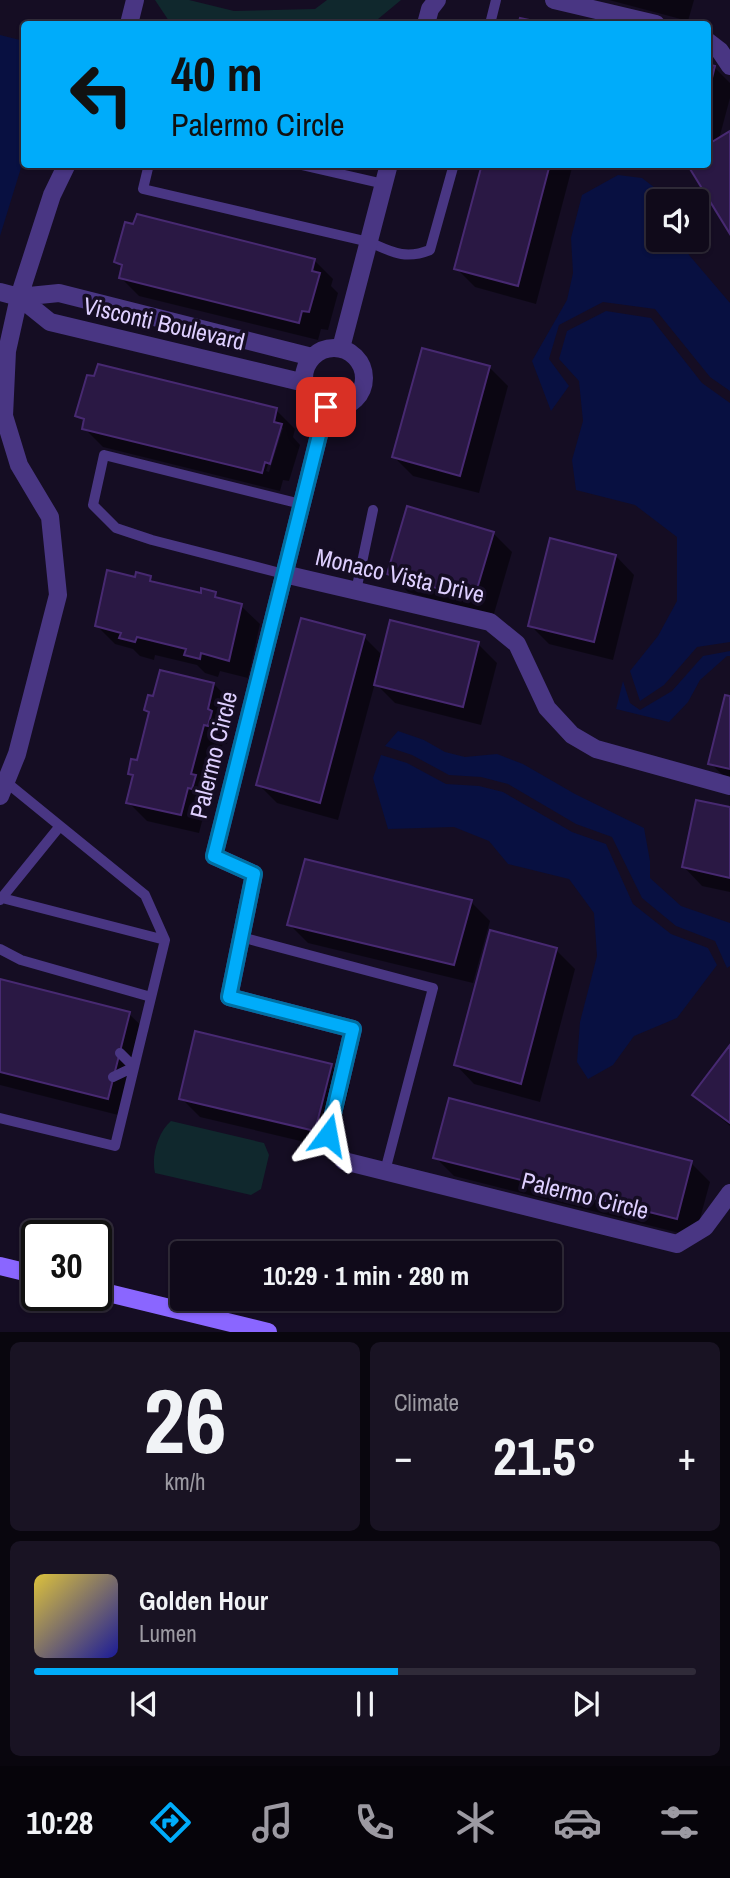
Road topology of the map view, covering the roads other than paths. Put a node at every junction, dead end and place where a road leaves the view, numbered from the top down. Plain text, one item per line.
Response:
1 (135, 0) edge
2 (437, 0) edge
3 (496, 0) edge
4 (554, 0) edge
5 (130, 21) edge
6 (427, 21) edge
7 (491, 21) edge
8 (643, 21) edge
9 (711, 44) edge
10 (730, 66) edge
11 (66, 168) edge
12 (148, 168) edge
13 (314, 168) edge
14 (388, 168) edge
15 (453, 168) edge
16 (384, 184) junction
17 (369, 242) junction
18 (0, 292) edge
19 (19, 297) junction
20 (341, 348) junction
21 (312, 357) junction
22 (304, 383) junction
23 (326, 407) junction
24 (301, 504) junction
25 (373, 510) dead end
26 (284, 573) junction
27 (356, 591) junction
28 (730, 786) edge
29 (3, 789) edge
30 (60, 826) junction
31 (1, 899) edge
32 (241, 937) junction
33 (165, 940) junction
34 (0, 949) edge
35 (151, 997) junction
36 (120, 1052) dead end
37 (134, 1067) junction
38 (113, 1077) dead end
39 (0, 1118) edge
40 (385, 1171) junction
41 (730, 1193) edge
42 (0, 1266) edge
43 (21, 1271) edge
44 (112, 1294) edge
45 (268, 1332) edge

1 - 5 street
2 - 6 street
3 - 7 lane
4 - 8 street
9 - 10 street
11 - 19 street
12 - 17 lane
13 - 16 lane
14 - 16 street
15 - 17 lane
16 - 17 street
17 - 20 street
18 - 19 street, Visconti Boulevard
19 - 21 street, Visconti Boulevard
19 - 22 street, Visconti Boulevard
19 - 29 street
20 - 21 street
20 - 23 street
21 - 22 street
22 - 23 street
23 - 24 street, Palermo Circle
24 - 26 street, Palermo Circle
24 - 26 lane
25 - 27 lane
26 - 27 street, Monaco Vista Drive
26 - 32 street, Palermo Circle
27 - 28 street, Monaco Vista Drive
29 - 30 lane
30 - 31 lane
30 - 33 lane
31 - 33 lane
32 - 40 street, Palermo Circle
32 - 40 lane
33 - 35 lane
34 - 35 lane
35 - 37 lane
36 - 37 lane
37 - 38 lane
37 - 39 lane
40 - 41 street, Palermo Circle
42 - 43 street
44 - 45 street

